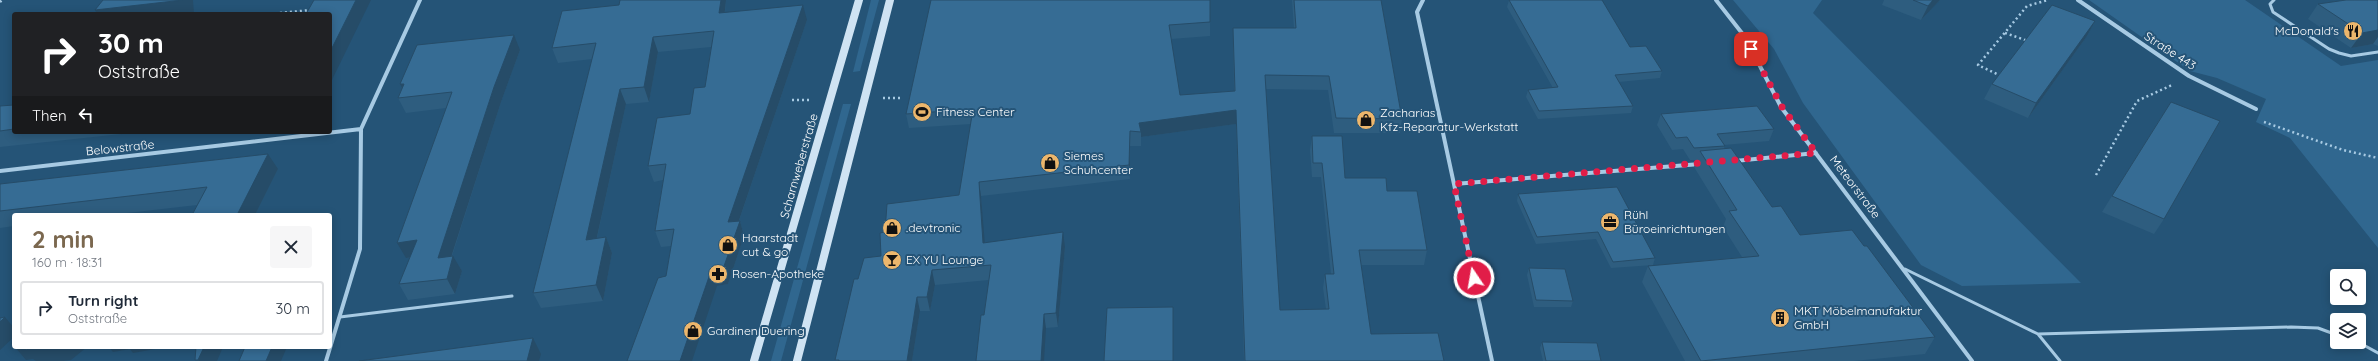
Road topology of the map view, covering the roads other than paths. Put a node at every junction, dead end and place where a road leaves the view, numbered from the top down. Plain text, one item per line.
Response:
1 (420, 0) edge
2 (859, 0) edge
3 (890, 0) edge
4 (1423, 0) edge
5 (1716, 0) edge
6 (2078, 0) edge
7 (2274, 0) edge
8 (2378, 52) edge
9 (2256, 109) dead end
10 (361, 129) junction
11 (332, 132) edge
12 (318, 134) edge
13 (1816, 153) junction
14 (1731, 161) edge
15 (1708, 163) edge
16 (0, 171) edge
17 (1454, 184) junction
18 (1905, 269) junction
19 (512, 296) dead end
20 (340, 317) junction
21 (2330, 332) edge
22 (2038, 334) junction
23 (332, 342) edge
24 (2366, 346) edge
25 (330, 349) edge
26 (2378, 353) edge
27 (326, 361) edge
28 (754, 361) edge
29 (797, 361) edge
30 (1492, 361) edge
31 (1972, 361) edge
32 (2060, 361) edge

1 - 10 street
2 - 28 main road, Scharnweberstraße
3 - 29 main road
4 - 17 street
5 - 13 street, Meteorstraße
6 - 9 street, Straße 443
7 - 8 lane
10 - 11 street, Belowstraße
10 - 20 street
12 - 16 street, Belowstraße
13 - 14 street
13 - 18 street, Meteorstraße
15 - 17 street
17 - 30 street
18 - 22 lane
18 - 31 street, Meteorstraße
19 - 20 lane
20 - 23 street
21 - 22 lane
22 - 32 lane
24 - 26 lane
25 - 27 street

